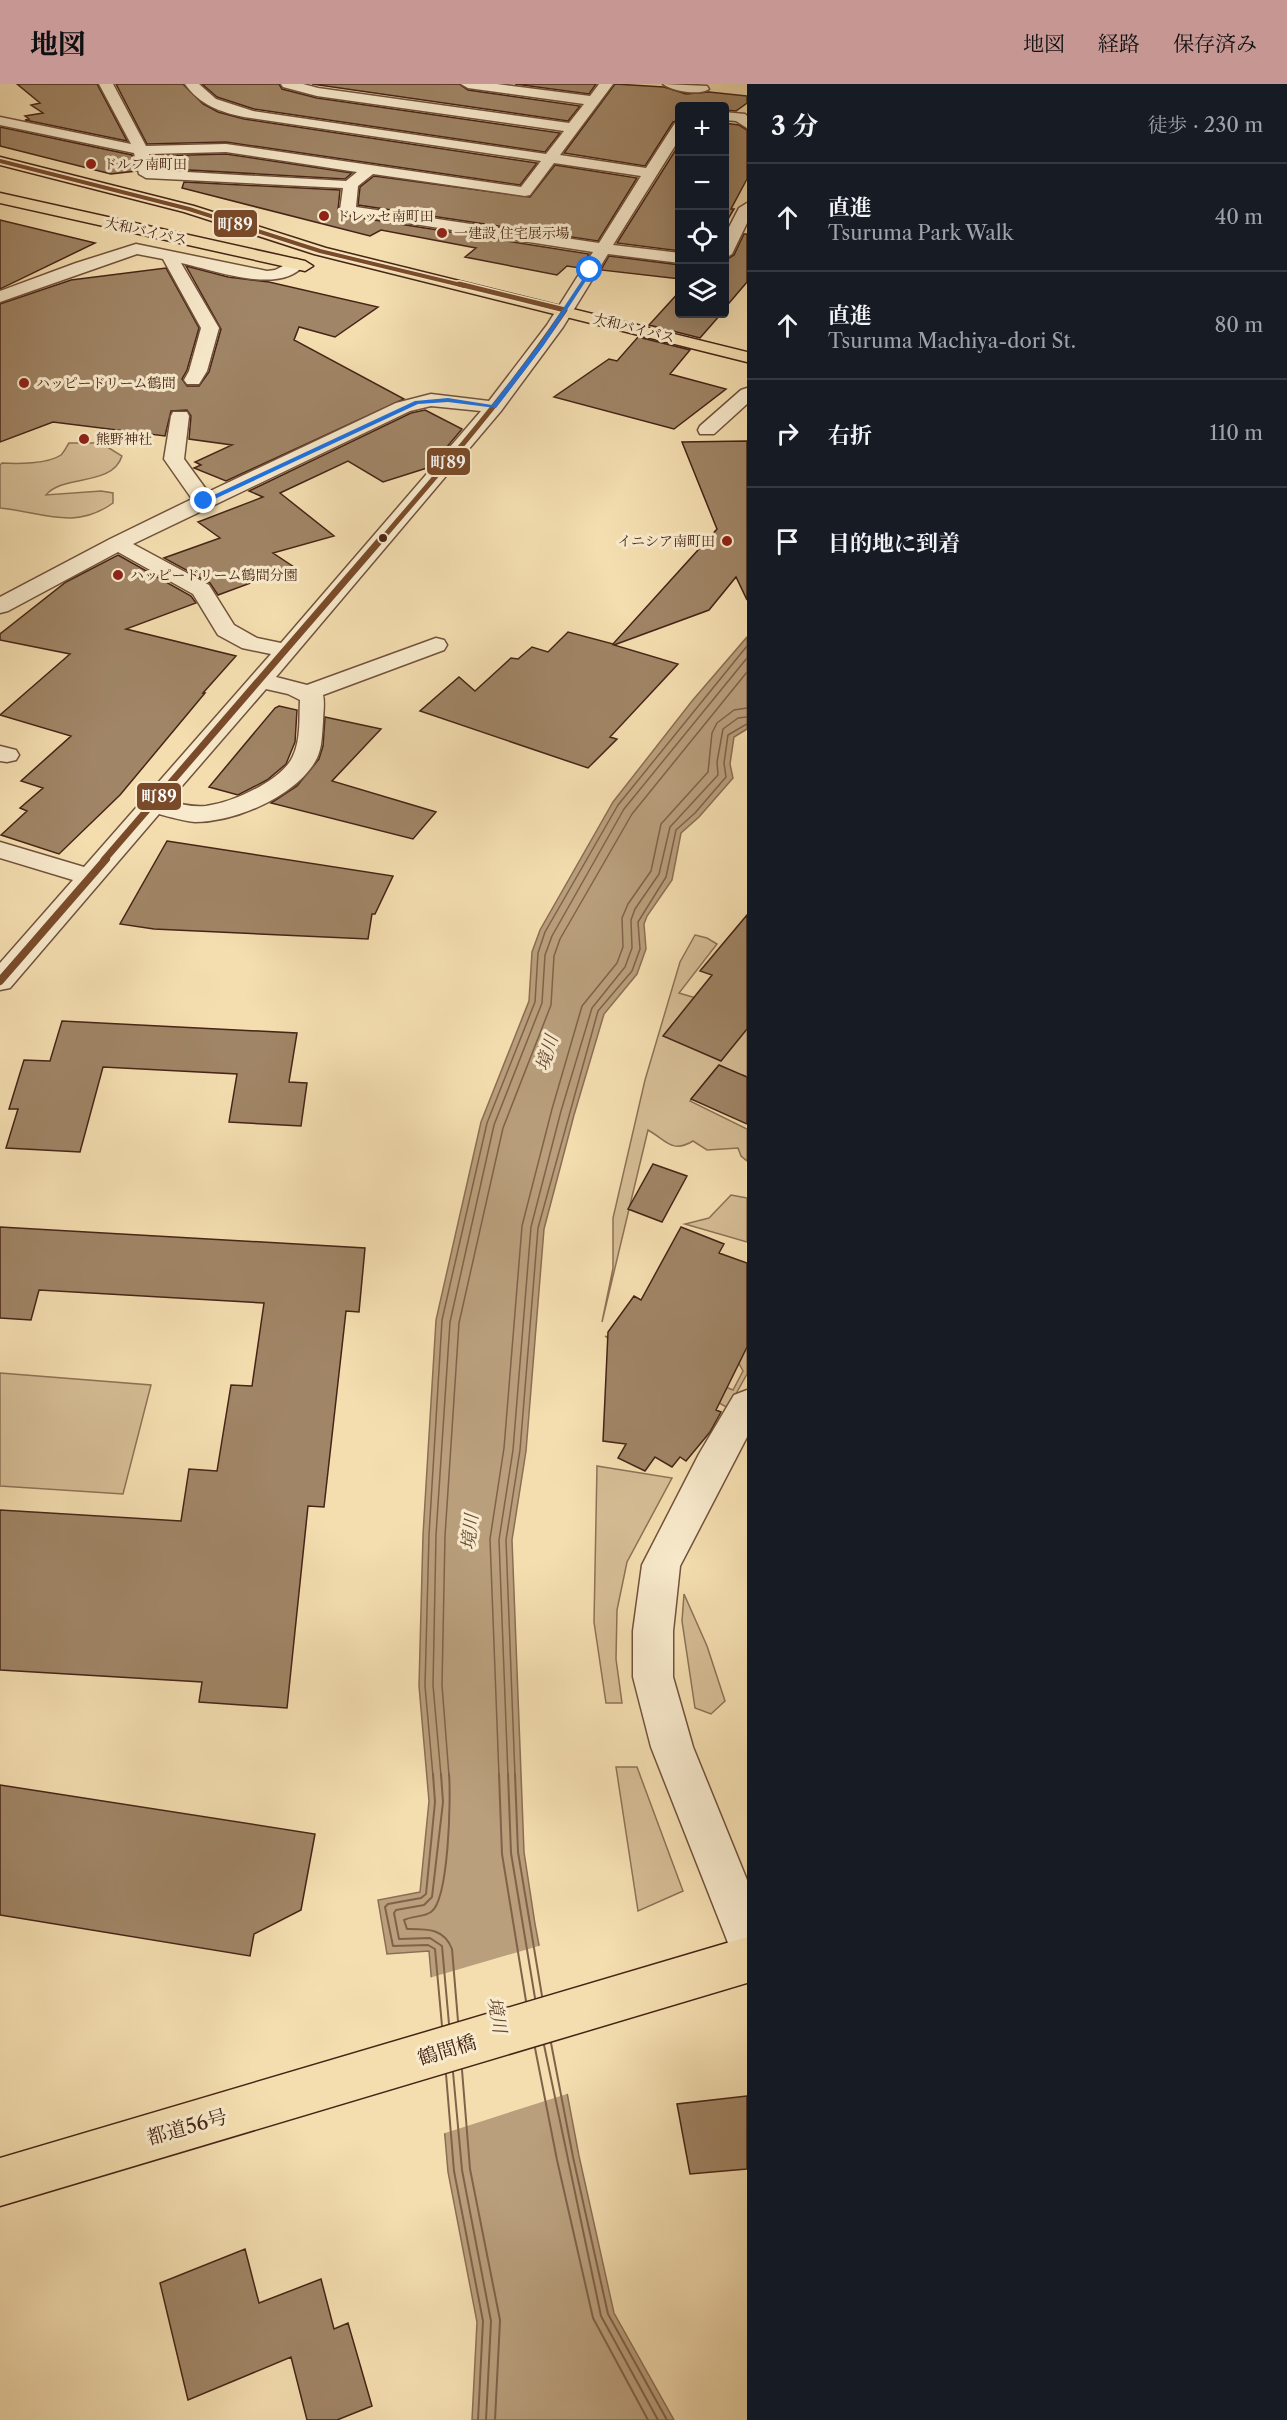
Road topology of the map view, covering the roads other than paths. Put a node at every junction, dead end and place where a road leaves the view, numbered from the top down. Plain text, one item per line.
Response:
1 (106, 84) edge
2 (192, 84) edge
3 (288, 84) edge
4 (468, 84) edge
5 (606, 84) edge
6 (670, 84) edge
7 (702, 90) edge
8 (317, 92) junction
9 (594, 101) junction
10 (729, 116) edge
11 (273, 118) junction
12 (0, 121) edge
13 (747, 124) edge
14 (573, 128) junction
15 (675, 134) edge
16 (226, 148) junction
17 (141, 150) junction
18 (550, 158) junction
19 (0, 161) edge
20 (370, 170) junction
21 (0, 173) edge
22 (650, 173) junction
23 (351, 184) junction
24 (0, 188) edge
25 (0, 198) edge
26 (747, 208) edge
27 (604, 249) junction
28 (320, 251) junction
29 (168, 254) junction
30 (675, 257) edge
31 (729, 257) edge
32 (297, 264) junction
33 (320, 270) dead end
34 (0, 297) edge
35 (565, 310) junction
36 (532, 322) dead end
37 (554, 327) junction
38 (576, 333) dead end
39 (621, 344) dead end
40 (747, 357) edge
41 (690, 361) dead end
42 (724, 369) dead end
43 (747, 375) edge
44 (193, 380) dead end
45 (747, 394) edge
46 (494, 407) junction
47 (180, 416) dead end
48 (734, 429) dead end
49 (204, 501) junction
50 (117, 543) junction
51 (0, 606) edge
52 (436, 645) dead end
53 (286, 651) junction
54 (260, 681) junction
55 (307, 693) junction
56 (153, 805) junction
57 (0, 850) edge
58 (90, 877) junction
59 (0, 981) edge
60 (747, 1405) edge
61 (747, 1935) edge
62 (747, 1960) edge
63 (375, 2072) joint
64 (0, 2182) edge

1 - 17 street
2 - 11 street
3 - 8 street
4 - 9 street
5 - 9 street
6 - 7 street
8 - 11 street
8 - 14 street
9 - 14 street
10 - 13 street
11 - 16 street
11 - 18 street
12 - 17 street
14 - 18 street
15 - 22 street
16 - 17 street
16 - 20 street
17 - 23 street
18 - 20 street
18 - 22 street
19 - 28 main road, 大和バイパス
20 - 23 street
21 - 28 main road
22 - 27 street
23 - 27 street
24 - 32 main road
25 - 32 main road, 大和バイパス
26 - 31 street
27 - 30 street
27 - 35 street
28 - 35 main road, 大和バイパス
29 - 32 street
29 - 34 street
29 - 44 street
32 - 33 main road, 大和バイパス
35 - 37 street
35 - 40 main road, 大和バイパス
36 - 37 main road, 大和バイパス
37 - 38 main road, 大和バイパス
37 - 46 street
39 - 41 main road, 大和バイパス
42 - 43 main road
45 - 48 street
46 - 49 street
46 - 53 street
47 - 49 street
49 - 50 street
50 - 51 street
50 - 53 street
52 - 55 street
53 - 54 street
54 - 55 street
54 - 56 street
55 - 56 street
56 - 58 street
57 - 58 street
58 - 59 street
60 - 61 street
62 - 63 main road, 鶴間橋
63 - 64 main road, 都道56号

